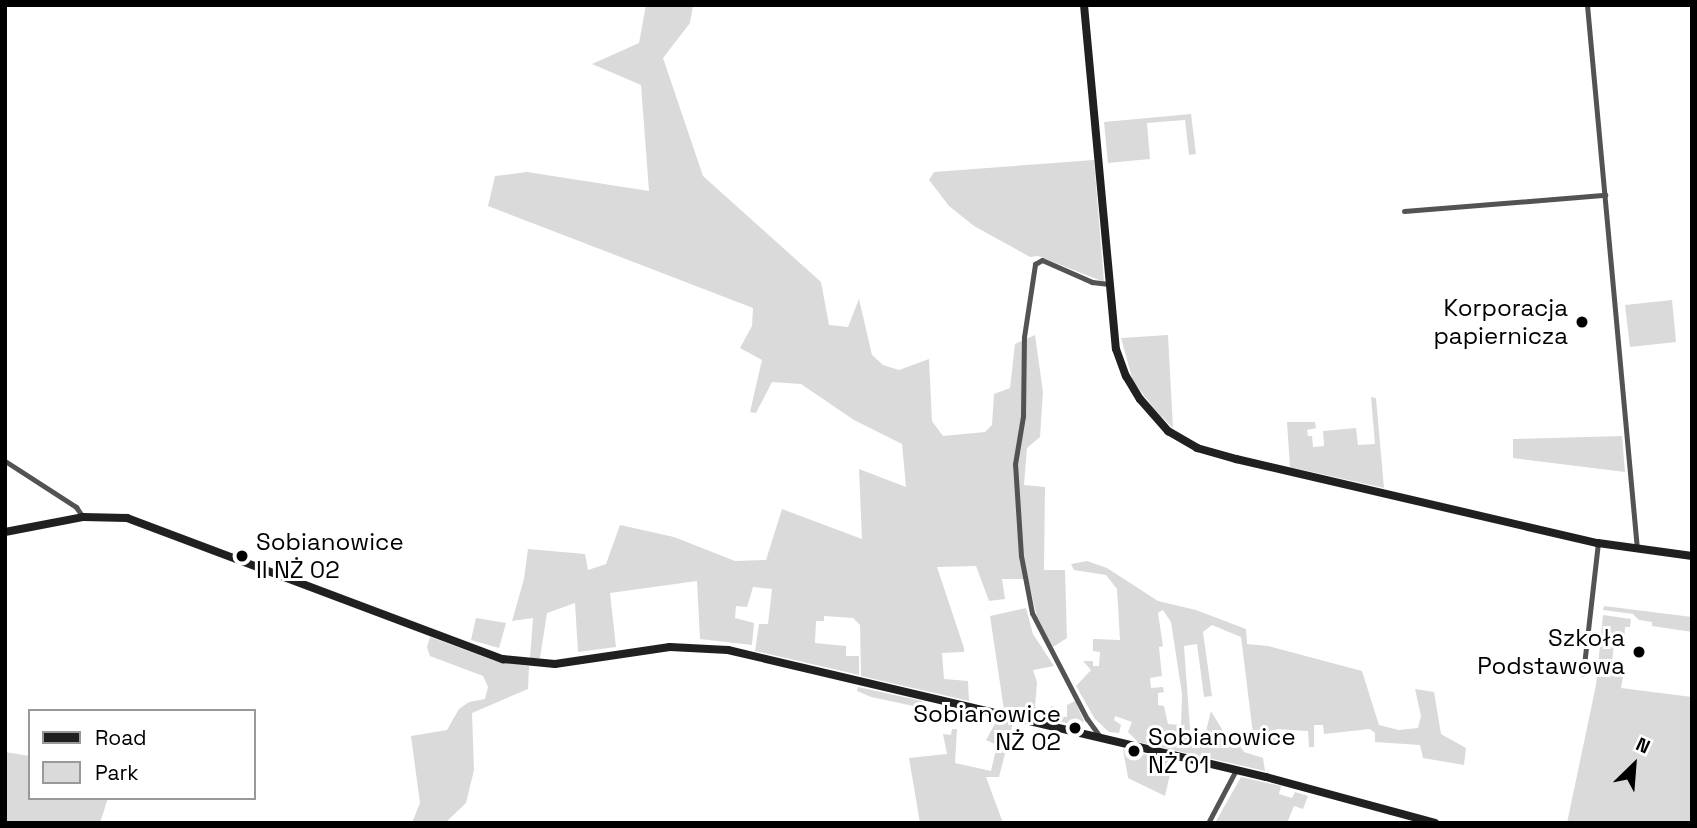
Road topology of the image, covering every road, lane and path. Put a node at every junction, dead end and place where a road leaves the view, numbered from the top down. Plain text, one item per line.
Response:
1 (1084, 5) edge
2 (1587, 5) edge
3 (1605, 195) junction
4 (1404, 211) dead end
5 (1108, 284) junction
6 (5, 461) edge
7 (83, 517) junction
8 (5, 532) edge
9 (1598, 543) junction
10 (1637, 550) junction
11 (1692, 556) edge
12 (1584, 674) dead end
13 (1087, 719) junction
14 (1080, 733) junction
15 (1101, 738) junction
16 (1236, 770) junction
17 (1208, 823) edge
18 (1435, 823) edge

1 - 5 street
2 - 3 street
3 - 4 street
3 - 10 street
5 - 9 street
5 - 13 street
6 - 7 street
7 - 8 street
7 - 14 street
9 - 10 street
9 - 12 street
10 - 11 street
13 - 14 street
13 - 15 street
14 - 15 street
15 - 16 street
16 - 17 street
16 - 18 street

